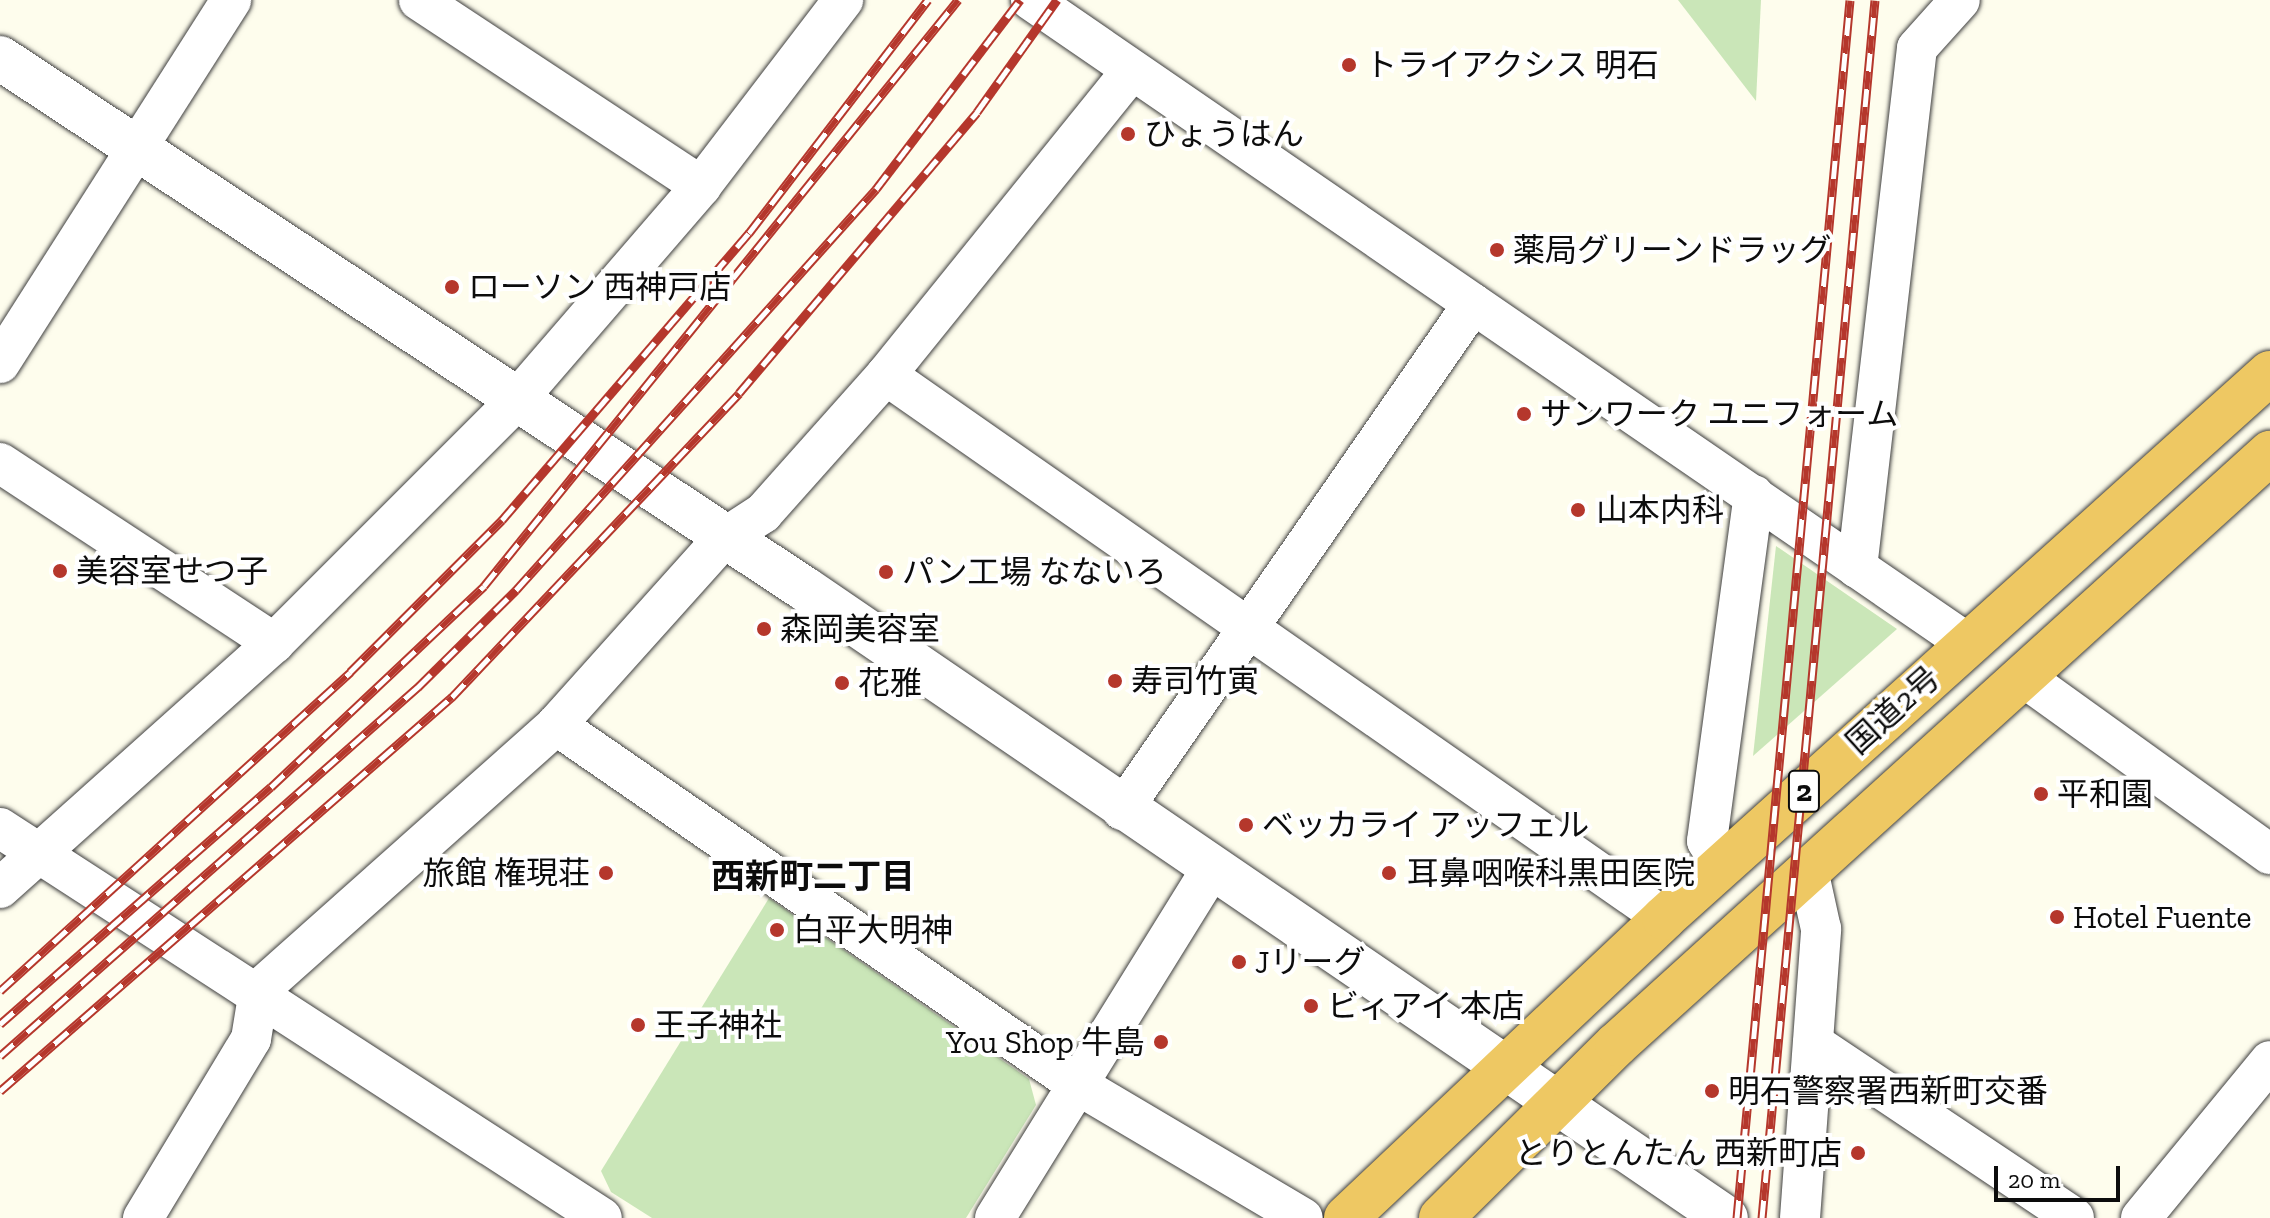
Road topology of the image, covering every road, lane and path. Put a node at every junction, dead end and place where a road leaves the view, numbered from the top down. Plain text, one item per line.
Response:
1 (231, 0) edge
2 (843, 0) edge
3 (1031, 0) edge
4 (1960, 0) edge
5 (443, 6) edge
6 (0, 58) edge
7 (1130, 73) junction
8 (136, 145) junction
9 (701, 186) junction
10 (1473, 304) junction
11 (0, 363) edge
12 (2270, 373) edge
13 (886, 375) junction
14 (514, 403) junction
15 (2270, 453) edge
16 (0, 463) edge
17 (1754, 495) junction
18 (723, 539) junction
19 (1857, 568) junction
20 (1242, 628) junction
21 (274, 643) junction
22 (1967, 643) junction
23 (2022, 676) junction
24 (556, 725) junction
25 (1122, 810) junction
26 (0, 828) edge
27 (39, 853) junction
28 (2270, 854) edge
29 (1722, 866) junction
30 (1211, 869) junction
31 (1808, 870) junction
32 (0, 888) edge
33 (1664, 918) junction
34 (259, 990) junction
35 (1813, 1043) junction
36 (2270, 1061) edge
37 (1509, 1069) junction
38 (1078, 1085) junction
39 (1564, 1104) junction
40 (562, 1207) edge
41 (2155, 1213) edge
42 (143, 1218) edge
43 (602, 1218) edge
44 (995, 1218) edge
45 (1303, 1218) edge
46 (1346, 1218) edge
47 (1441, 1218) edge
48 (1726, 1218) edge
49 (1800, 1218) edge
50 (2074, 1218) edge

1 - 8 street
2 - 9 street
3 - 7 street
4 - 19 street
5 - 9 street
6 - 8 street
7 - 10 street
7 - 13 street
8 - 11 street
8 - 14 street
9 - 14 street
10 - 17 street
10 - 20 street
12 - 22 highway, 国道2号 / 2
13 - 18 street
13 - 20 street
14 - 18 street
14 - 21 street
15 - 23 highway, 国道2号 / 2
16 - 21 street
17 - 19 street
17 - 29 street
18 - 24 street
18 - 25 street
19 - 22 street
20 - 25 street
20 - 33 street
21 - 27 street
22 - 29 highway, 国道2号 / 2
23 - 28 street
23 - 31 highway, 国道2号 / 2
24 - 34 street
24 - 38 street
25 - 30 street
26 - 27 street
27 - 32 street
27 - 34 street
29 - 33 highway, 国道2号 / 2
30 - 37 street
30 - 38 street
31 - 35 street
31 - 39 highway, 国道2号 / 2
33 - 37 highway, 国道2号 / 2
34 - 40 street
34 - 42 street
35 - 49 street
35 - 50 street
36 - 41 street
37 - 39 street
37 - 46 highway, 国道2号 / 2
38 - 44 street
38 - 45 street
39 - 47 highway, 国道2号 / 2
39 - 48 street
40 - 43 street

